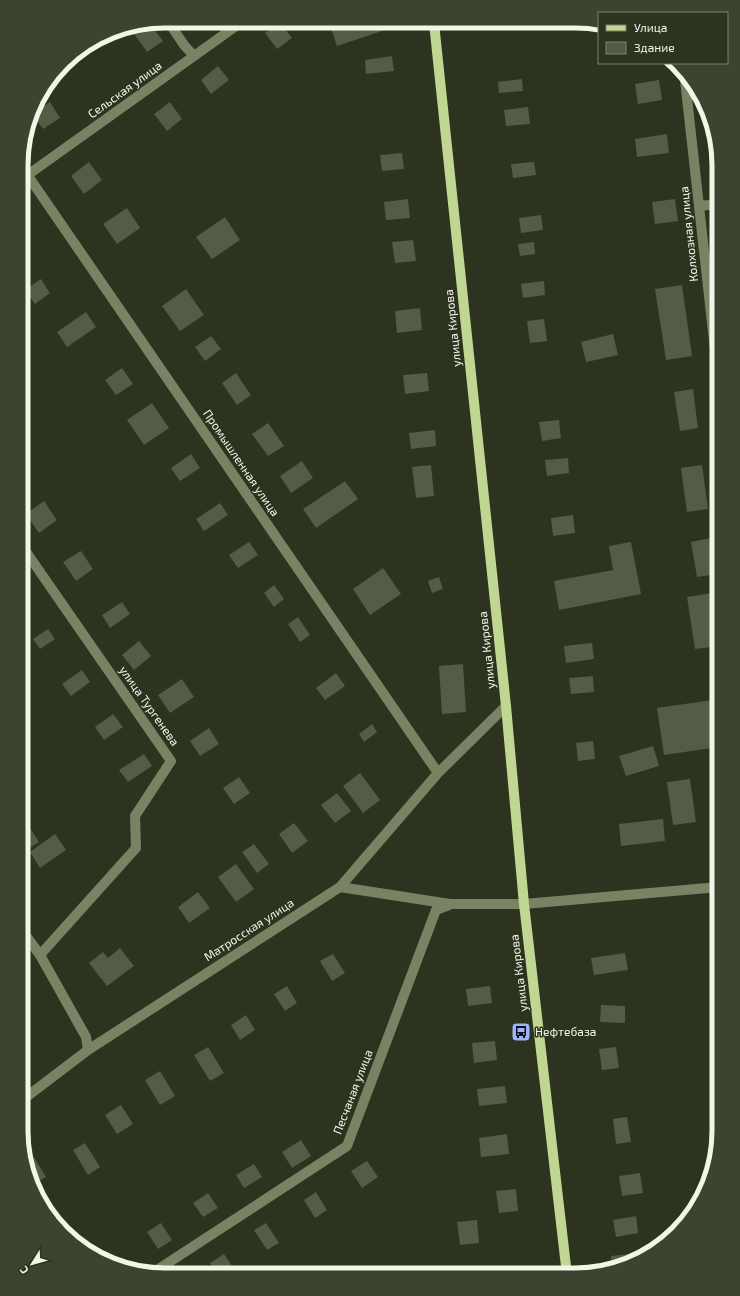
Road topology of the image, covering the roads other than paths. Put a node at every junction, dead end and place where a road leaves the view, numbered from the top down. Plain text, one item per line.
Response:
1 (173, 28) edge
2 (234, 28) edge
3 (435, 28) edge
4 (194, 56) junction
5 (686, 85) edge
6 (28, 171) edge
7 (28, 180) edge
8 (712, 205) edge
9 (699, 206) junction
10 (712, 323) edge
11 (28, 555) edge
12 (506, 706) junction
13 (438, 772) junction
14 (340, 886) junction
15 (712, 888) edge
16 (450, 904) junction
17 (524, 904) junction
18 (28, 939) edge
19 (40, 955) junction
20 (88, 1050) junction
21 (28, 1096) edge
22 (161, 1268) edge
23 (566, 1268) edge

1 - 4 street
2 - 4 street, Сельская улица
3 - 12 main road, улица Кирова
4 - 6 street, Сельская улица
5 - 9 street, Колхозная улица
7 - 13 street, Промышленная улица
8 - 9 street
9 - 10 street, Колхозная улица
11 - 19 street, улица Тургенева
12 - 13 street, Матросская улица
12 - 17 main road, улица Кирова
13 - 14 street, Матросская улица
14 - 16 street
14 - 20 street, Матросская улица
15 - 17 street
16 - 17 street
16 - 22 street, Песчаная улица
17 - 23 main road, улица Кирова
18 - 19 street
19 - 20 street
20 - 21 street, Матросская улица

